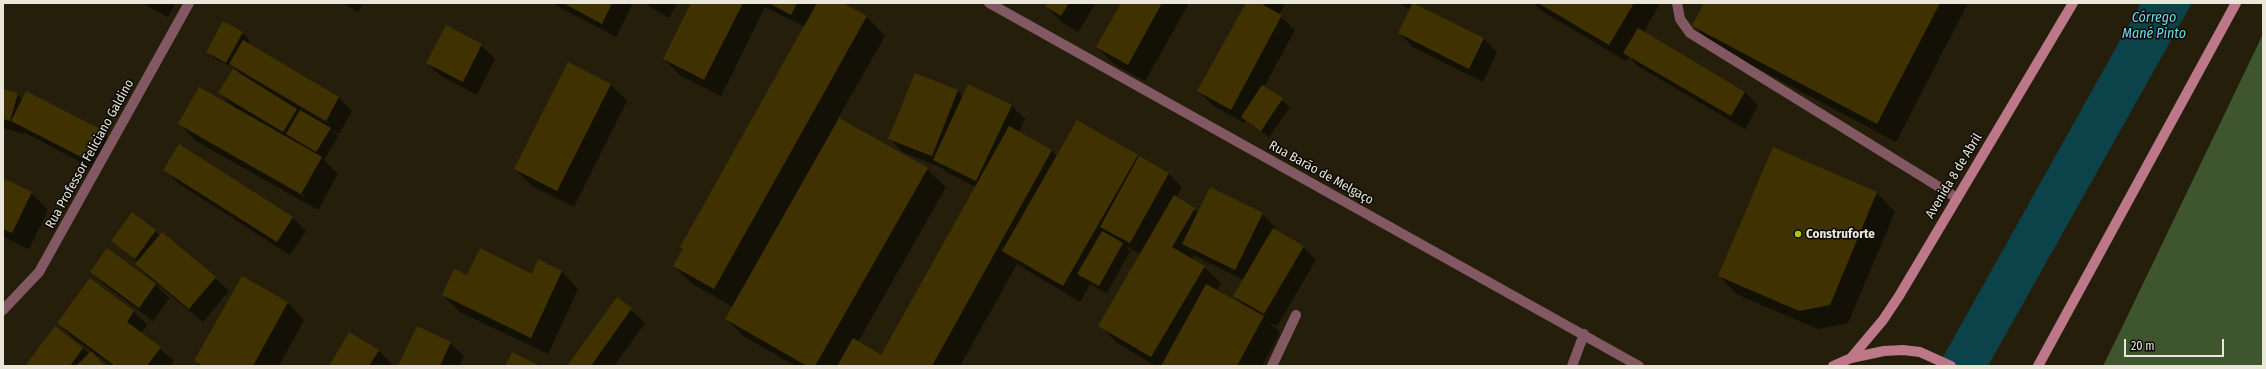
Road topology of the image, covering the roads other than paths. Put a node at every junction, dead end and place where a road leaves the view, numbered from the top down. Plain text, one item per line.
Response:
1 (189, 3) edge
2 (989, 3) edge
3 (1677, 3) edge
4 (2073, 3) edge
5 (2236, 3) edge
6 (1957, 198) junction
7 (3, 310) edge
8 (1296, 315) dead end
9 (1584, 334) junction
10 (1851, 358) junction
11 (1272, 366) edge
12 (1572, 366) edge
13 (1639, 366) edge
14 (1833, 366) edge
15 (1951, 366) edge
16 (2038, 366) edge

1 - 7 street, Rua Professor Feliciano Galdino
2 - 9 street, Rua Barão de Melgaço
3 - 6 street
4 - 6 main road, Avenida 8 de Abril
5 - 16 main road
6 - 10 main road, Avenida 8 de Abril
8 - 11 street
9 - 12 street
9 - 13 street, Rua Barão de Melgaço
10 - 14 main road, Avenida 8 de Abril
10 - 15 main road, Avenida 8 de Abril

